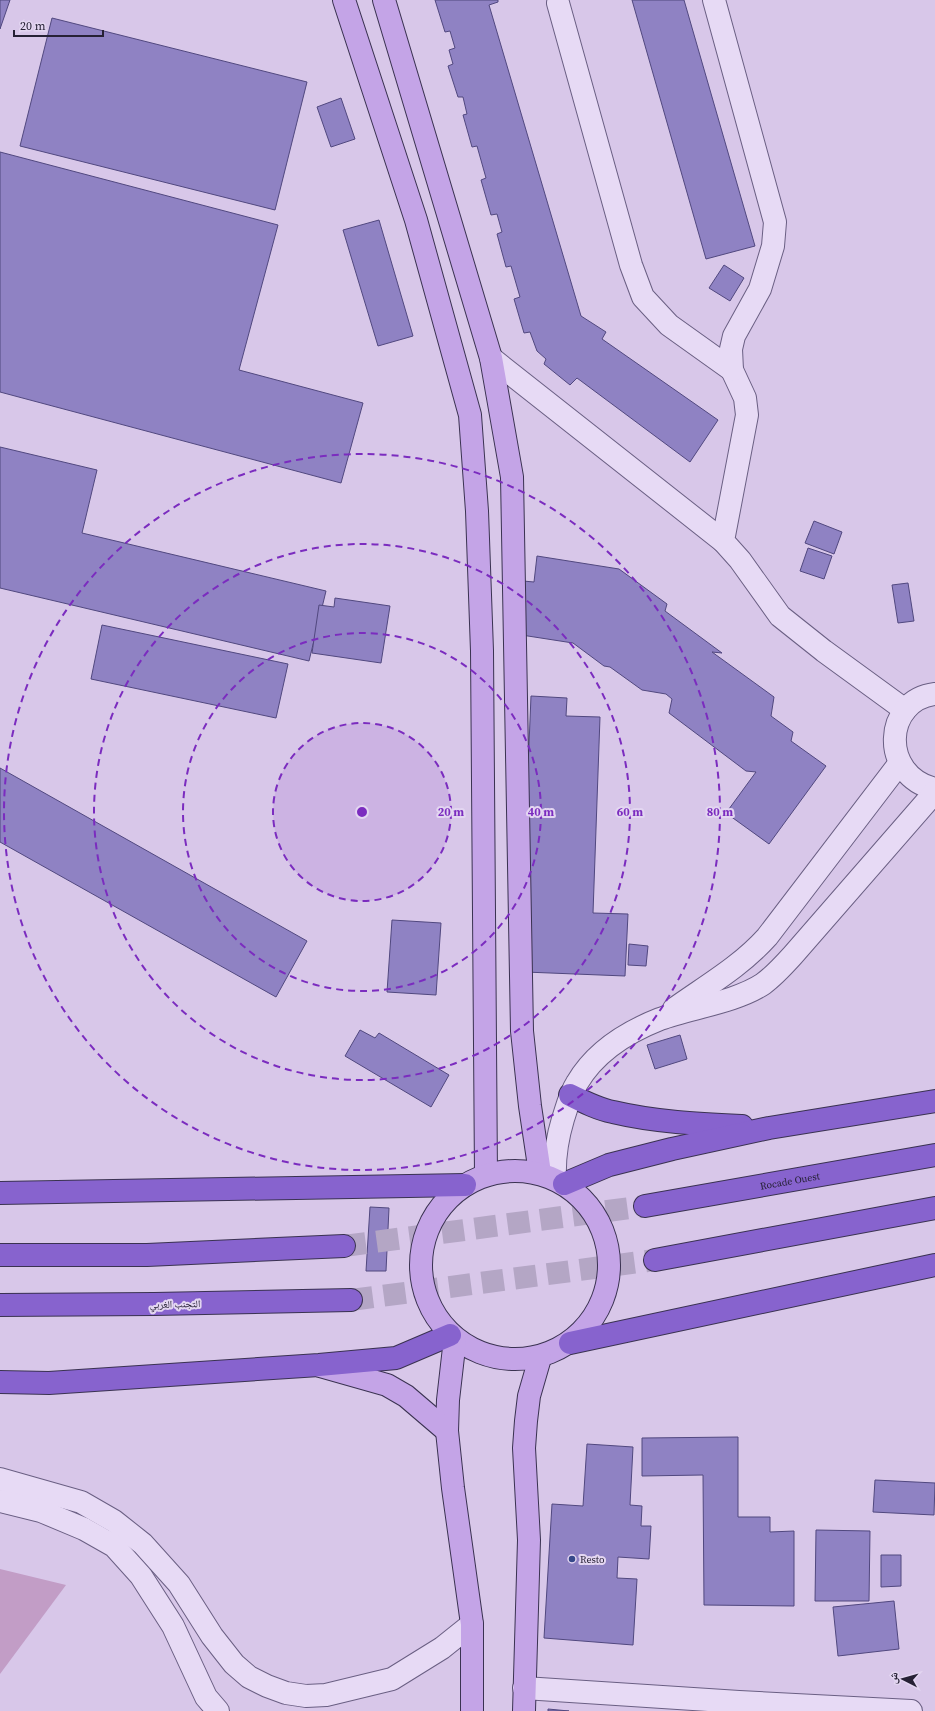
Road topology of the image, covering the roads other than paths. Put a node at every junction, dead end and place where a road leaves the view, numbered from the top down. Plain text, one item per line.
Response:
1 (344, 0) edge
2 (384, 0) edge
3 (714, 0) edge
4 (558, 3) dead end
5 (491, 358) junction
6 (732, 370) junction
7 (723, 541) junction
8 (935, 694) edge
9 (905, 710) junction
10 (899, 764) junction
11 (935, 791) edge
12 (660, 1019) junction
13 (570, 1095) junction
14 (935, 1101) edge
15 (769, 1128) junction
16 (935, 1155) edge
17 (486, 1175) junction
18 (553, 1179) junction
19 (465, 1185) junction
20 (0, 1193) edge
21 (645, 1206) tunnel mouth
22 (935, 1208) edge
23 (344, 1246) tunnel mouth
24 (0, 1255) edge
25 (654, 1260) tunnel mouth
26 (935, 1265) edge
27 (351, 1300) tunnel mouth
28 (0, 1305) edge
29 (453, 1337) junction
30 (570, 1343) junction
31 (540, 1358) junction
32 (319, 1365) junction
33 (0, 1382) edge
34 (447, 1431) junction
35 (0, 1479) edge
36 (0, 1500) edge
37 (472, 1624) junction
38 (524, 1688) junction
39 (739, 1706) edge
40 (218, 1711) edge
41 (472, 1711) edge
42 (524, 1711) edge
43 (911, 1711) edge

1 - 17 main road
2 - 5 main road
3 - 6 street
4 - 6 street
5 - 7 street
5 - 18 main road
6 - 7 street
7 - 9 street
8 - 9 street
9 - 10 street
10 - 11 street
10 - 12 street
11 - 12 street
12 - 13 street
13 - 15 highway
13 - 18 street
14 - 15 highway
15 - 18 highway
16 - 21 highway, Rocade Ouest
17 - 18 main road
17 - 19 main road
18 - 30 main road
19 - 20 highway
19 - 29 main road
22 - 25 highway
23 - 24 highway
26 - 30 highway
27 - 28 highway, التجنب الغربي
29 - 31 main road
29 - 32 highway
29 - 34 main road
30 - 31 main road
31 - 38 main road
32 - 33 highway
32 - 34 main road
34 - 37 main road
35 - 37 street
36 - 40 street
37 - 41 main road
38 - 39 street
38 - 42 main road
39 - 43 street

